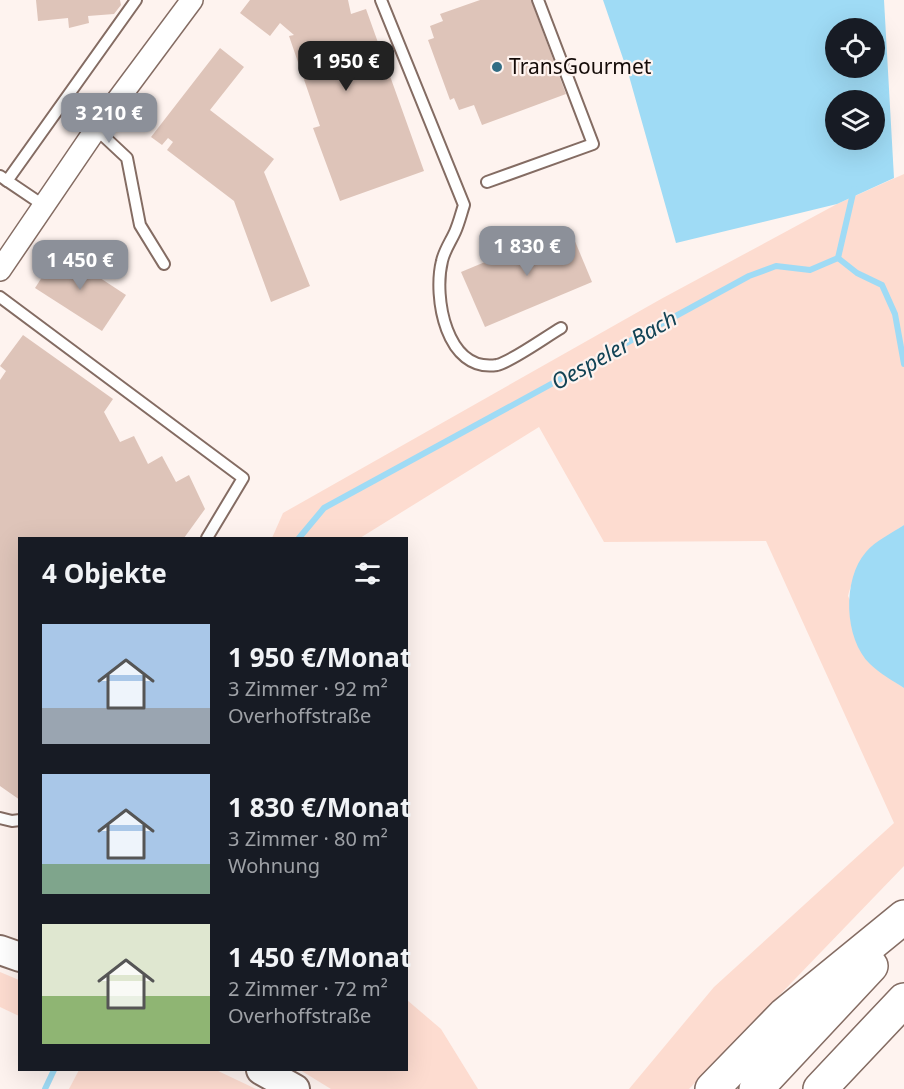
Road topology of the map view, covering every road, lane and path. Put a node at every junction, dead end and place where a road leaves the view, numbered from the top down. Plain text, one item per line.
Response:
1 (136, 0) edge
2 (192, 0) edge
3 (381, 0) edge
4 (538, 0) edge
5 (96, 129) junction
6 (4, 179) edge
7 (487, 182) dead end
8 (43, 205) junction
9 (164, 264) dead end
10 (0, 270) edge
11 (0, 297) edge
12 (561, 328) dead end
13 (208, 537) edge
14 (0, 818) edge
15 (18, 820) edge
16 (904, 917) edge
17 (904, 932) edge
18 (0, 950) edge
19 (18, 956) edge
20 (904, 1000) edge
21 (263, 1071) edge
22 (826, 1084) edge
23 (295, 1089) edge
24 (712, 1089) edge
25 (756, 1089) edge

1 - 6 lane
2 - 5 street
3 - 12 lane
4 - 7 lane
5 - 8 street
5 - 9 lane
6 - 8 lane
8 - 10 street
11 - 13 lane
14 - 15 lane
16 - 24 highway
17 - 25 highway
18 - 19 street
20 - 22 highway
21 - 23 street

